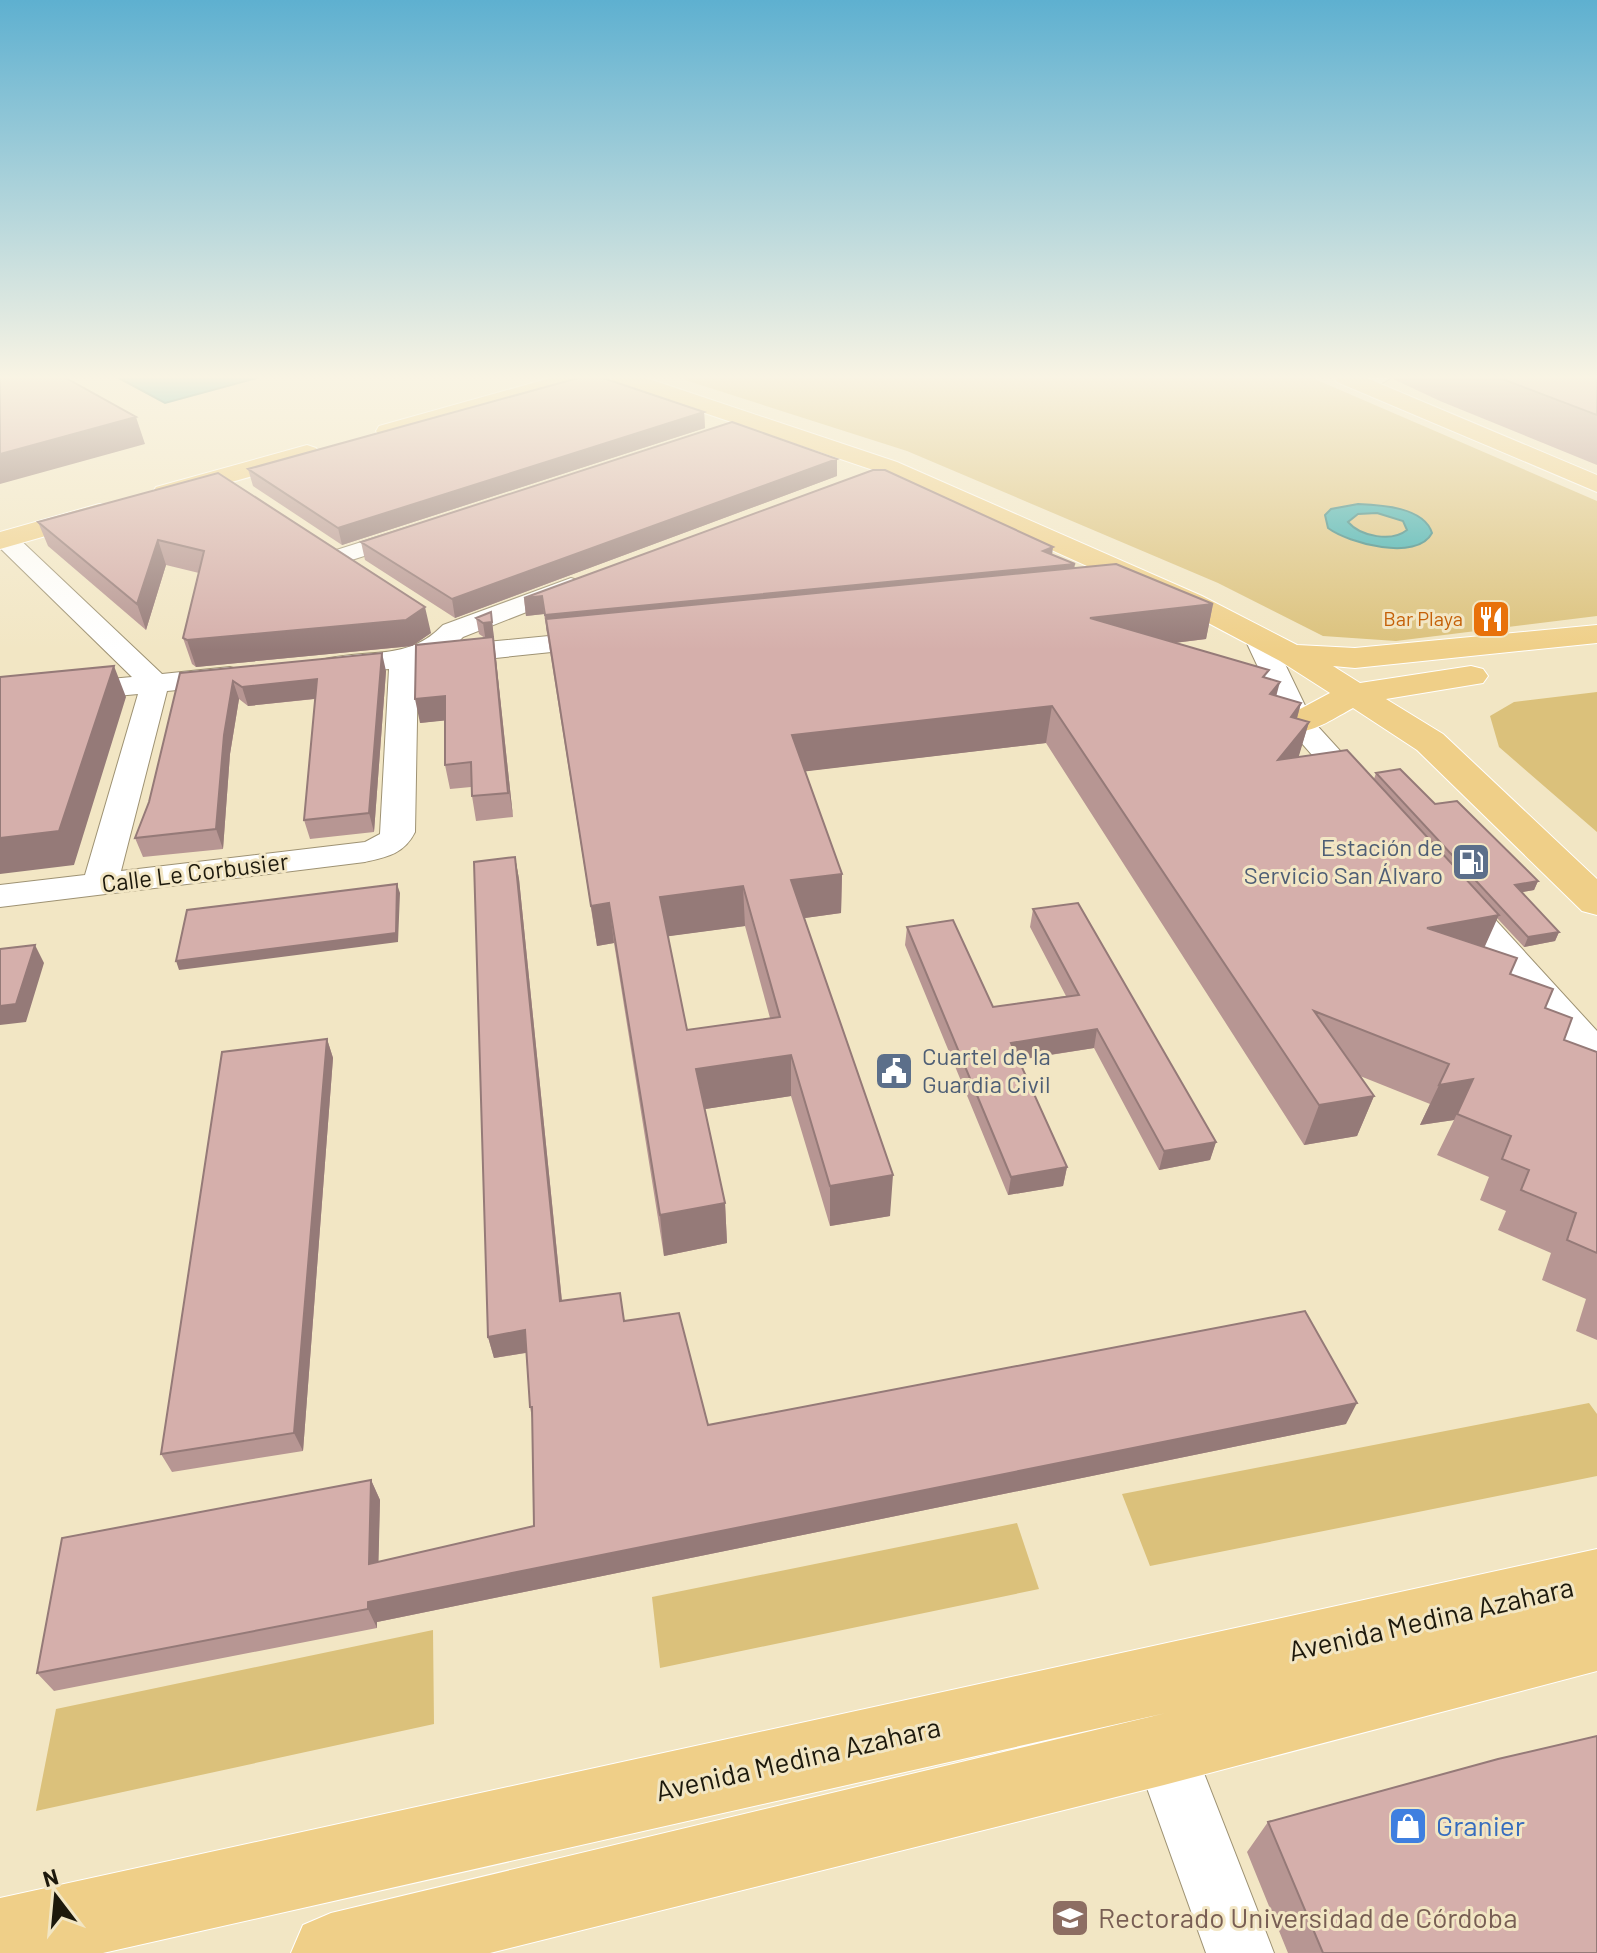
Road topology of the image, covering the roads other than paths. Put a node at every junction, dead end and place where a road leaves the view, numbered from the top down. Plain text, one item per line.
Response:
1 (254, 468) edge
2 (885, 468) edge
3 (890, 468) edge
4 (1562, 468) edge
5 (218, 478) junction
6 (850, 482) edge
7 (1597, 484) edge
8 (245, 496) edge
9 (430, 527) edge
10 (2, 540) edge
11 (366, 574) edge
12 (597, 577) edge
13 (443, 624) junction
14 (1597, 634) edge
15 (622, 637) edge
16 (1258, 637) junction
17 (482, 651) junction
18 (1291, 654) junction
19 (404, 658) junction
20 (1597, 661) edge
21 (311, 668) edge
22 (264, 672) edge
23 (1446, 679) junction
24 (155, 683) junction
25 (1354, 694) junction
26 (0, 698) edge
27 (1299, 723) junction
28 (1430, 742) junction
29 (1384, 818) edge
30 (1438, 878) edge
31 (100, 884) junction
32 (0, 896) edge
33 (1597, 902) edge
34 (1597, 1057) edge
35 (1597, 1582) edge
36 (1597, 1637) edge
37 (1164, 1749) junction
38 (0, 1937) edge
39 (331, 1953) edge
40 (1240, 1953) edge

1 - 5 main road
2 - 6 street
3 - 16 main road
4 - 7 main road
5 - 8 street
5 - 10 main road
9 - 11 street
10 - 24 street
12 - 13 street
13 - 17 street
13 - 19 street
14 - 18 main road
15 - 17 street
16 - 18 main road
16 - 27 street
17 - 19 street
18 - 25 main road
19 - 21 street
19 - 31 street, Calle Le Corbusier
20 - 23 main road
22 - 24 street
23 - 25 main road
23 - 28 main road
24 - 26 street
24 - 31 street
25 - 27 main road
25 - 28 main road
27 - 29 street
28 - 33 main road
30 - 34 street
31 - 32 street, Calle Le Corbusier
35 - 38 main road, Avenida Medina Azahara
36 - 37 main road
37 - 39 main road
37 - 40 street

